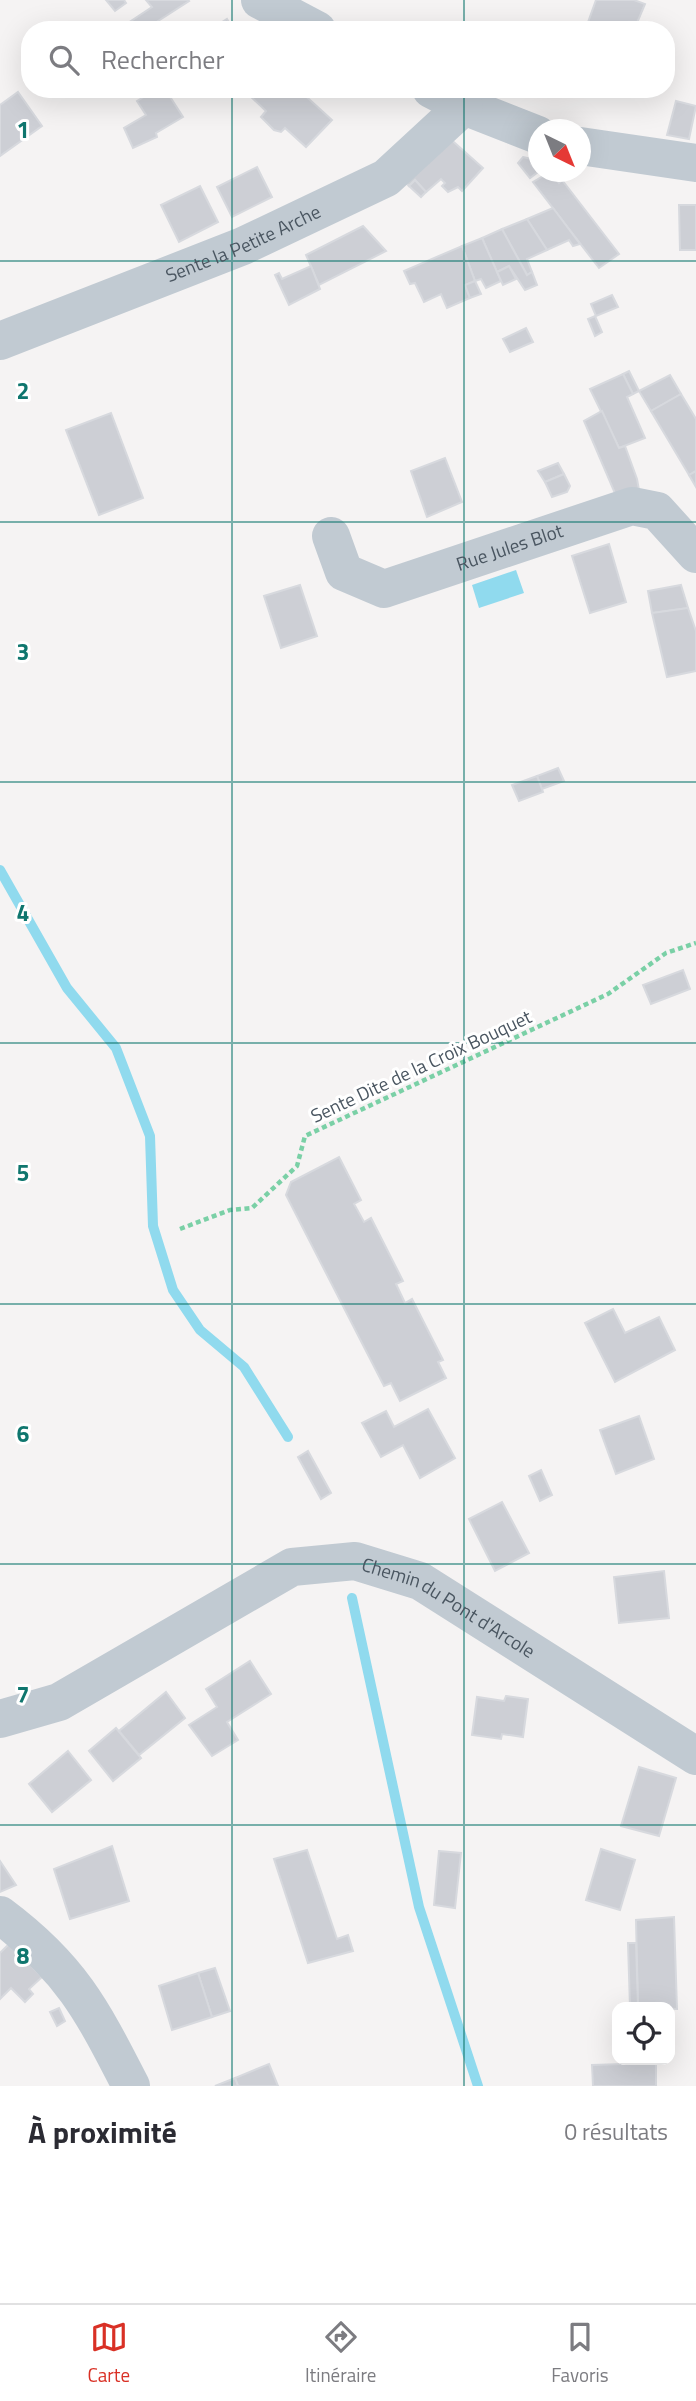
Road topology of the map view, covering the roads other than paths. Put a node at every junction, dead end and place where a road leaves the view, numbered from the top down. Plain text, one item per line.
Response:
1 (260, 0) edge
2 (300, 21) edge
3 (448, 98) edge
4 (528, 131) edge
5 (591, 148) edge
6 (696, 163) edge
7 (0, 341) edge
8 (331, 536) dead end
9 (696, 554) edge
10 (0, 1719) edge
11 (696, 1756) edge
12 (0, 1915) edge
13 (131, 2086) edge

1 - 2 street
3 - 4 street
3 - 7 street, Sente la Petite Arche
5 - 6 street
8 - 9 street, Rue Jules Blot
10 - 11 street, Chemin du Pont d'Arcole
12 - 13 street

